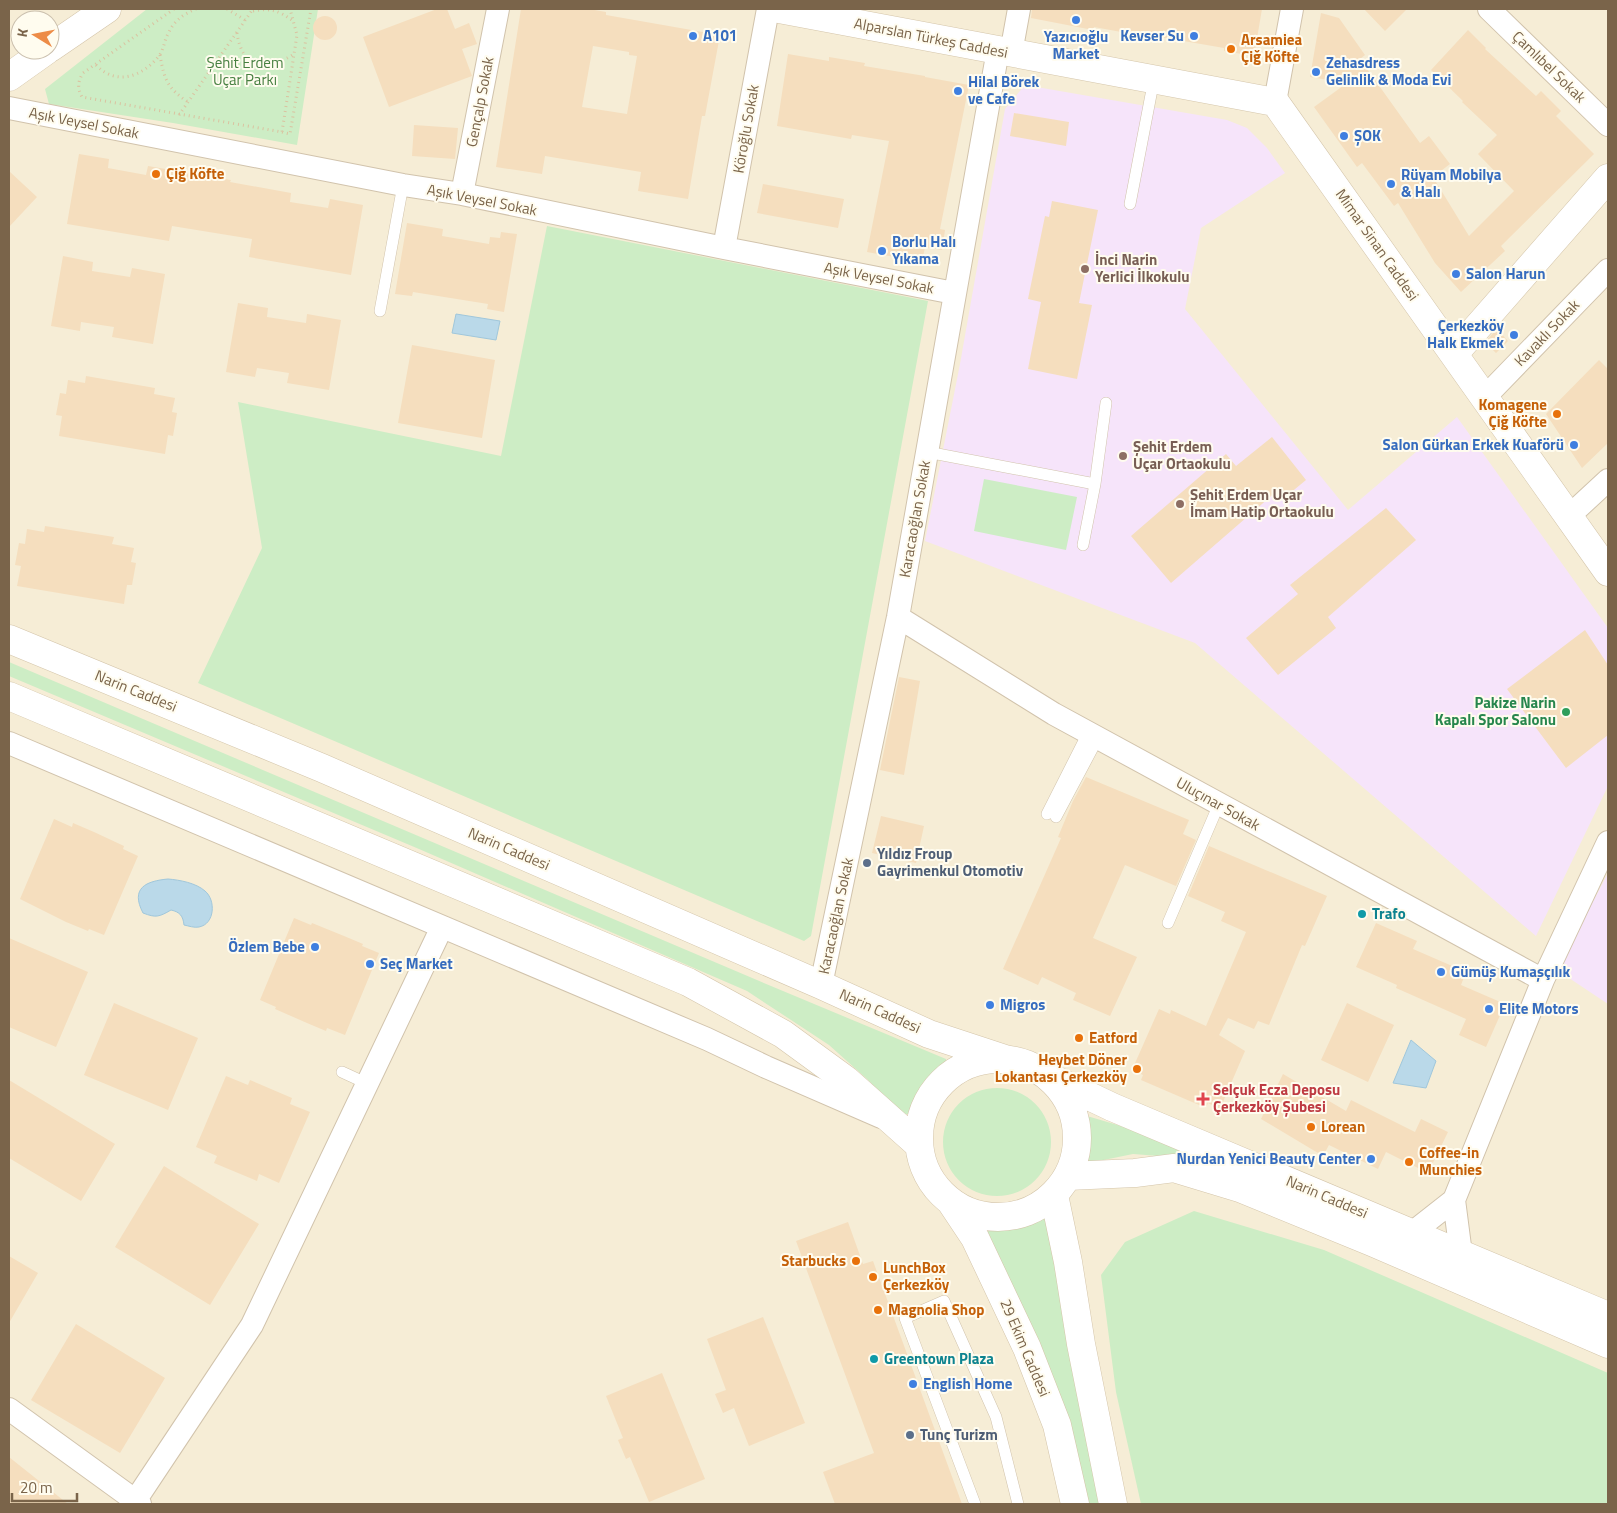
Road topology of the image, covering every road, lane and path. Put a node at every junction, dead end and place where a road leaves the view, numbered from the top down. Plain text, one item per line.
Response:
1 (107, 9) edge
2 (174, 9) edge
3 (196, 9) edge
4 (227, 9) edge
5 (290, 9) edge
6 (311, 9) edge
7 (498, 9) edge
8 (768, 9) edge
9 (779, 9) edge
10 (1019, 9) edge
11 (1292, 9) edge
12 (1489, 9) edge
13 (252, 10) edge
14 (245, 20) junction
15 (293, 22) junction
16 (237, 32) junction
17 (60, 41) edge
18 (1004, 52) junction
19 (160, 54) junction
20 (294, 54) junction
21 (33, 60) edge
22 (96, 64) junction
23 (13, 74) edge
24 (1154, 79) junction
25 (188, 102) junction
26 (1275, 102) junction
27 (9, 108) edge
28 (179, 114) junction
29 (1605, 115) edge
30 (282, 132) junction
31 (162, 138) junction
32 (1608, 178) edge
33 (403, 185) junction
34 (462, 194) junction
35 (1130, 204) dead end
36 (724, 248) junction
37 (1608, 270) edge
38 (954, 292) junction
39 (380, 311) dead end
40 (1454, 354) junction
41 (1485, 397) junction
42 (1106, 403) dead end
43 (927, 452) junction
44 (1608, 480) edge
45 (1095, 484) junction
46 (1568, 517) junction
47 (1083, 546) dead end
48 (1608, 572) edge
49 (898, 617) junction
50 (9, 639) edge
51 (9, 696) edge
52 (1093, 736) junction
53 (9, 743) edge
54 (1219, 804) junction
55 (1052, 815) dead end
56 (1608, 842) edge
57 (1168, 923) dead end
58 (442, 928) junction
59 (1543, 980) junction
60 (821, 985) junction
61 (1008, 1060) junction
62 (342, 1072) dead end
63 (1047, 1076) junction
64 (368, 1084) junction
65 (894, 1123) junction
66 (919, 1145) junction
67 (1061, 1186) junction
68 (1454, 1200) junction
69 (951, 1202) junction
70 (1412, 1233) junction
71 (1461, 1254) junction
72 (1608, 1316) edge
73 (1608, 1344) edge
74 (9, 1409) edge
75 (136, 1503) edge
76 (975, 1504) edge
77 (1018, 1504) edge
78 (1075, 1504) edge
79 (1113, 1504) edge

1 - 17 main road
2 - 22 path
3 - 19 path
4 - 14 path
5 - 15 path
6 - 30 path
7 - 34 street, Gençalp Sokak
8 - 36 street, Köroğlu Sokak
9 - 18 main road, Alparslan Türkeş Caddesi
10 - 18 street, Karacaoğlan Sokak
11 - 26 street
12 - 29 street, Çamlıbel Sokak
13 - 14 path
13 - 15 path
14 - 16 path
15 - 20 path
16 - 20 path
16 - 25 path
18 - 24 main road, Alparslan Türkeş Caddesi
18 - 38 street, Karacaoğlan Sokak
19 - 22 path
19 - 25 path
20 - 30 path
21 - 23 main road
22 - 28 path
24 - 26 main road
24 - 35 lane
25 - 28 path
26 - 40 main road, Mimar Sinan Caddesi
27 - 31 street, Aşık Veysel Sokak
28 - 30 path
28 - 31 path
31 - 33 street, Aşık Veysel Sokak
32 - 40 main road
33 - 34 street, Aşık Veysel Sokak
33 - 39 lane
34 - 36 street, Aşık Veysel Sokak
36 - 38 street, Aşık Veysel Sokak
37 - 41 street, Kavaklı Sokak
38 - 43 street, Karacaoğlan Sokak
40 - 41 main road, Mimar Sinan Caddesi
41 - 46 main road, Mimar Sinan Caddesi
42 - 45 lane
43 - 45 lane
43 - 49 street, Karacaoğlan Sokak
44 - 46 street
45 - 47 lane
46 - 48 main road, Mimar Sinan Caddesi
49 - 52 street, Uluçınar Sokak
49 - 60 street, Karacaoğlan Sokak
50 - 60 main road, Narin Caddesi
51 - 65 main road
52 - 54 street, Uluçınar Sokak
52 - 55 lane
53 - 58 street
54 - 57 lane
54 - 59 street, Uluçınar Sokak
56 - 59 street
58 - 64 street
58 - 65 street
59 - 68 street
60 - 61 main road, Narin Caddesi
61 - 63 main road
61 - 66 main road
62 - 64 lane
63 - 67 main road
63 - 70 main road, Narin Caddesi
64 - 75 street
65 - 66 main road
66 - 69 main road
67 - 69 main road
67 - 73 main road, Narin Caddesi
67 - 79 main road
68 - 70 street
68 - 71 street
69 - 78 main road, 29 Ekim Caddesi
70 - 71 main road, Narin Caddesi
71 - 72 main road, Narin Caddesi
74 - 75 street
76 - 77 lane

